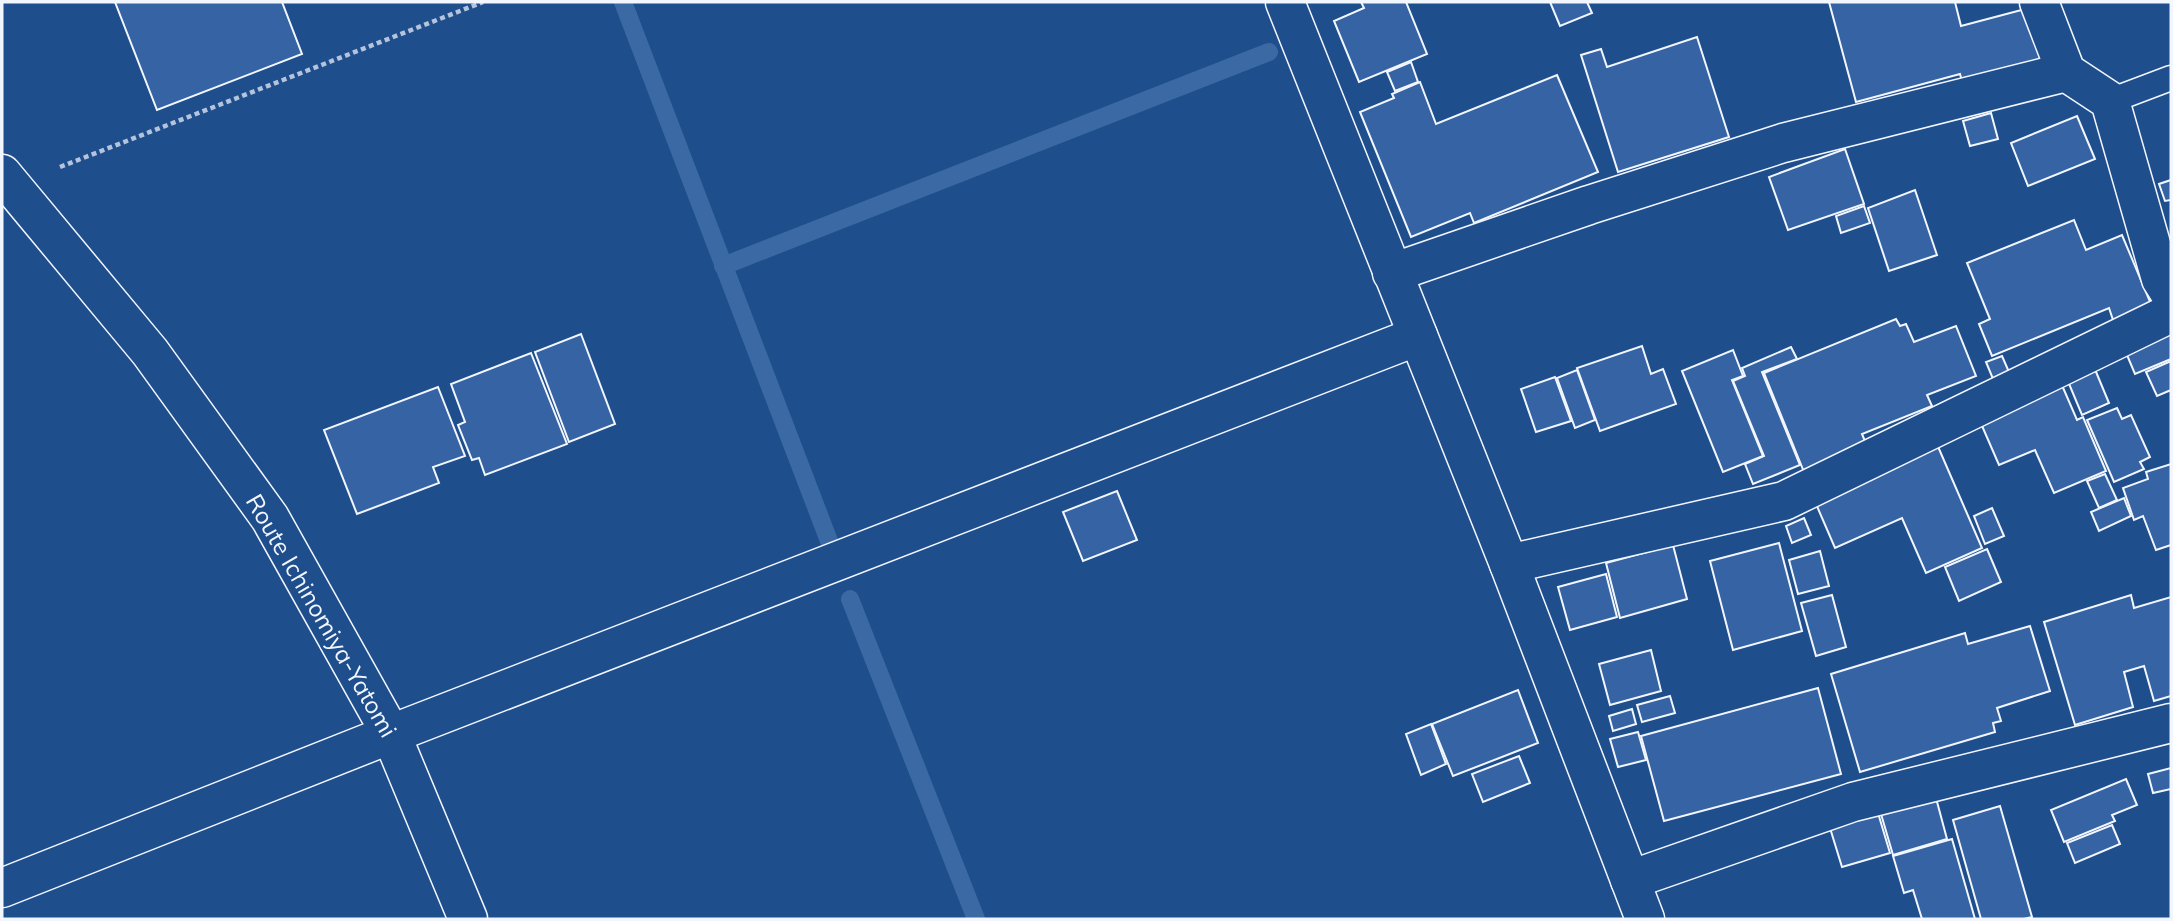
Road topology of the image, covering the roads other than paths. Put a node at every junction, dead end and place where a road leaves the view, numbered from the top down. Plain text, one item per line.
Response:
1 (1285, 2) edge
2 (2039, 2) edge
3 (2066, 72) junction
4 (2171, 78) edge
5 (2110, 101) junction
6 (7, 180) edge
7 (1392, 273) junction
8 (2171, 295) edge
9 (2171, 313) edge
10 (1418, 336) junction
11 (1509, 564) junction
12 (2171, 723) edge
13 (391, 734) junction
14 (1630, 880) junction
15 (2, 888) edge
16 (468, 919) edge
17 (1645, 919) edge

1 - 7 street
2 - 3 street
3 - 5 street
3 - 7 street
4 - 5 lane
5 - 8 street
6 - 13 street, Route Ichinomiya-Yatomi
7 - 10 street
9 - 11 street
10 - 11 street
10 - 13 street
11 - 14 street
12 - 14 street
13 - 15 street
13 - 16 street, Route Ichinomiya-Yatomi
14 - 17 street

